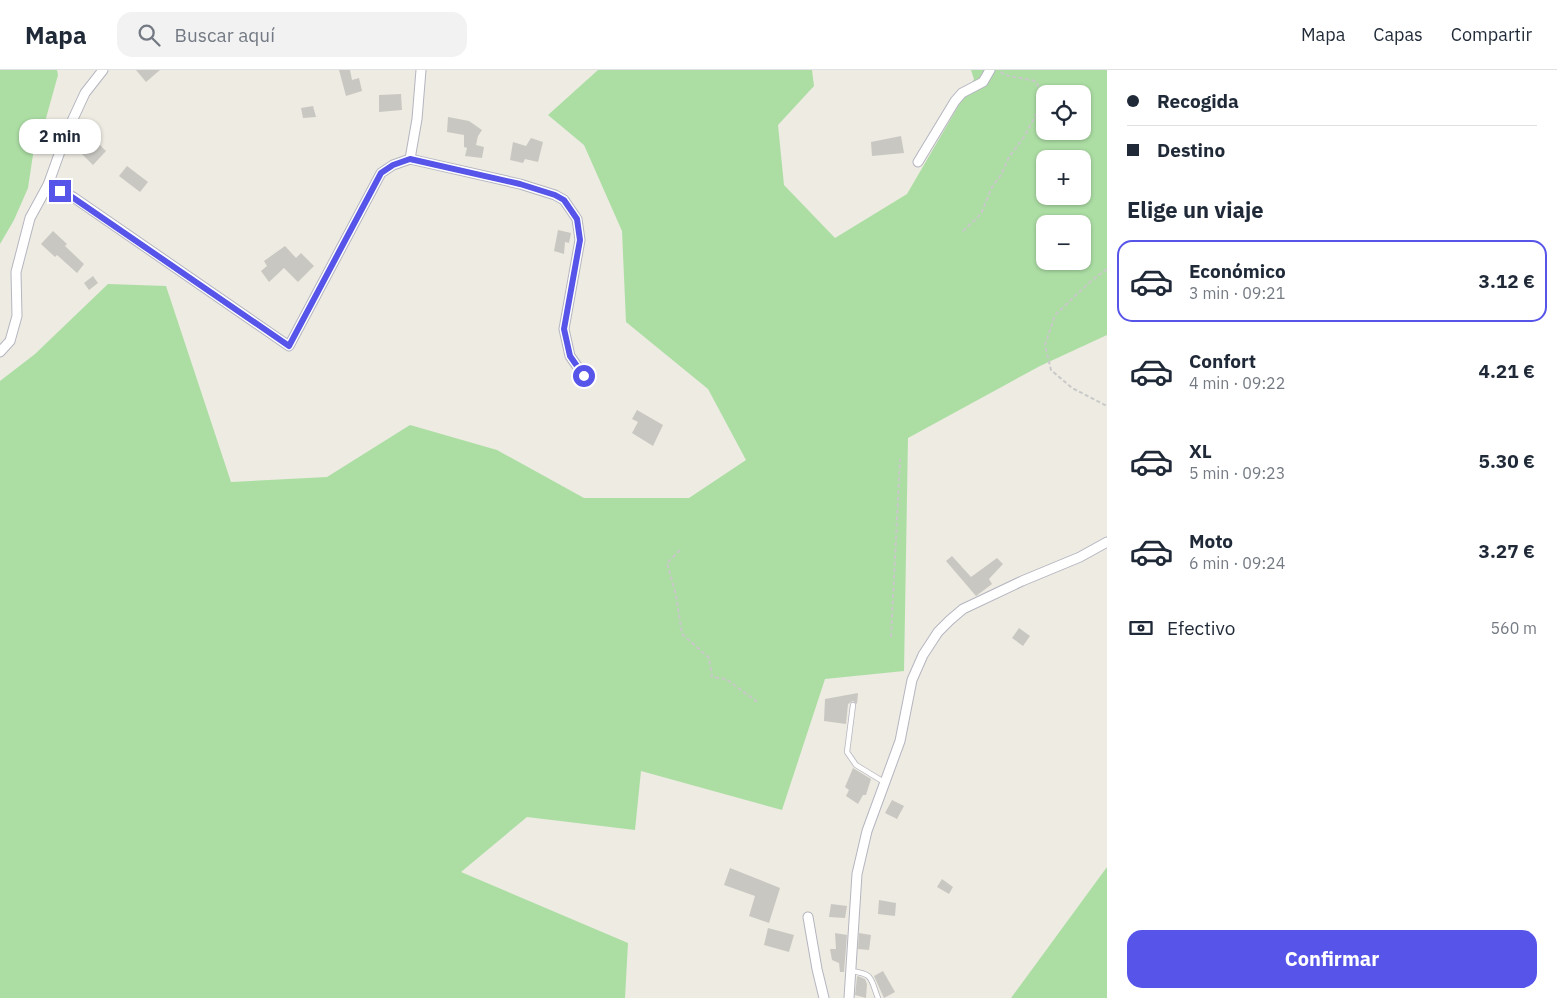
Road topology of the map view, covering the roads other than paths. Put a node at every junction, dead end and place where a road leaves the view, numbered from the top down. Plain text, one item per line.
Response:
1 (103, 70) edge
2 (421, 70) edge
3 (990, 70) edge
4 (410, 159) junction
5 (918, 162) dead end
6 (48, 185) junction
7 (0, 352) edge
8 (584, 376) dead end
9 (1107, 542) edge
10 (853, 705) dead end
11 (884, 782) junction
12 (808, 917) dead end
13 (851, 970) junction
14 (824, 998) edge
15 (849, 998) edge
16 (878, 998) edge

1 - 6 street
2 - 4 street
3 - 5 street
4 - 6 street
4 - 8 street
6 - 7 street
9 - 11 street
10 - 11 lane
11 - 13 street
12 - 14 street
13 - 15 street
13 - 16 lane

